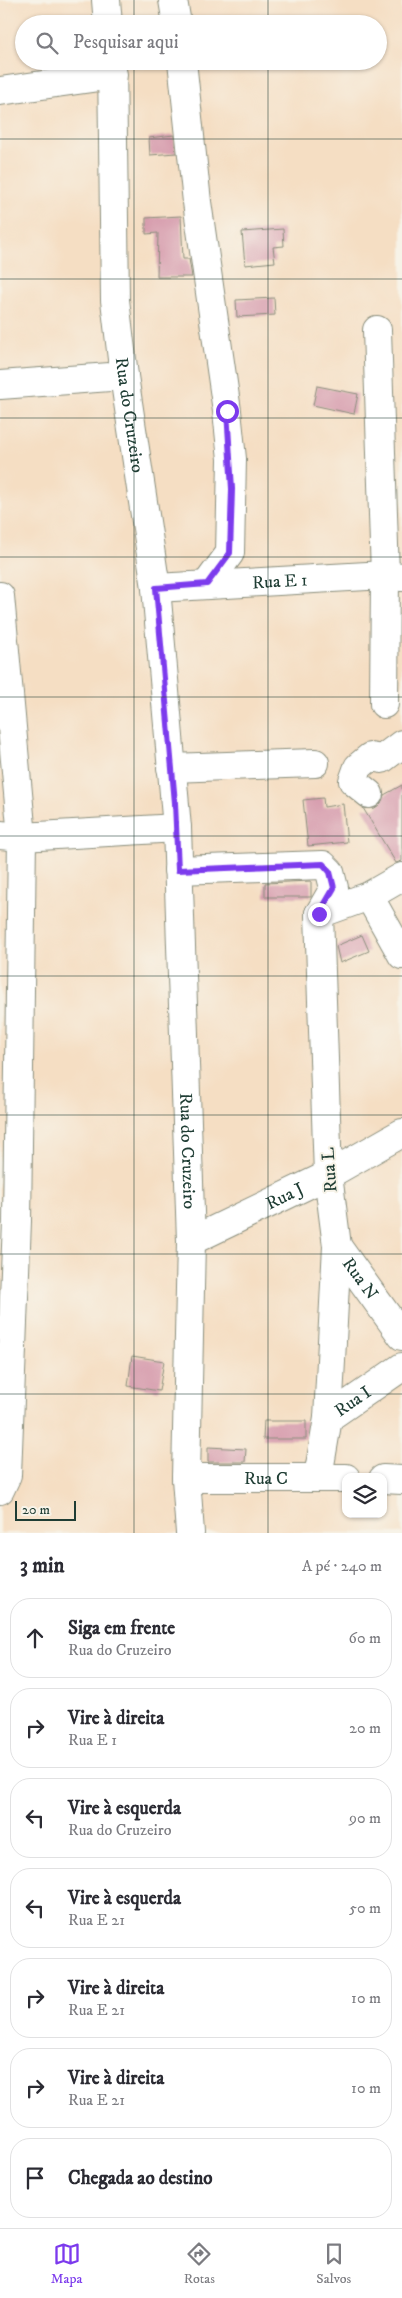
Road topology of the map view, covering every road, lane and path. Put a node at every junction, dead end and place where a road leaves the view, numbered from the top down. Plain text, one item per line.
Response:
1 (106, 0) edge
2 (174, 0) edge
3 (107, 15) edge
4 (176, 15) edge
5 (103, 70) edge
6 (113, 70) edge
7 (183, 70) edge
8 (0, 91) edge
9 (377, 330) dead end
10 (124, 376) junction
11 (0, 385) edge
12 (394, 576) edge
13 (207, 584) junction
14 (156, 588) junction
15 (1, 607) edge
16 (384, 704) dead end
17 (402, 744) edge
18 (316, 763) dead end
19 (171, 768) junction
20 (369, 794) dead end
21 (177, 828) junction
22 (11, 836) edge
23 (178, 870) junction
24 (402, 877) edge
25 (369, 896) junction
26 (319, 914) junction
27 (402, 955) edge
28 (402, 1133) edge
29 (328, 1175) junction
30 (8, 1220) edge
31 (192, 1241) junction
32 (337, 1246) junction
33 (402, 1336) edge
34 (402, 1367) edge
35 (328, 1418) junction
36 (318, 1477) junction
37 (186, 1478) junction
38 (342, 1478) edge
39 (387, 1479) edge
40 (402, 1480) edge
41 (0, 1490) edge
42 (190, 1533) edge

1 - 3 street
2 - 4 street
5 - 8 street
6 - 10 street, Rua do Cruzeiro
7 - 13 street
9 - 12 street
10 - 11 street
10 - 14 street, Rua do Cruzeiro
12 - 13 street, Rua E 1
12 - 16 street
13 - 14 street, Rua E 1
14 - 19 street, Rua do Cruzeiro
15 - 22 street
17 - 20 street
18 - 19 street
19 - 21 street, Rua do Cruzeiro
21 - 22 street
21 - 23 street, Rua do Cruzeiro
22 - 30 street
23 - 26 street
23 - 31 street, Rua do Cruzeiro
24 - 25 street
25 - 26 street
25 - 27 street
26 - 29 street, Rua L
28 - 29 street, Rua J
29 - 31 street, Rua J
29 - 32 street, Rua L
30 - 41 street
31 - 37 street, Rua do Cruzeiro
32 - 33 street, Rua N
32 - 35 street, Rua L
34 - 35 street, Rua I
35 - 36 street, Rua L
36 - 37 street, Rua C
36 - 38 street, Rua C
37 - 42 street, Rua do Cruzeiro
39 - 40 street

